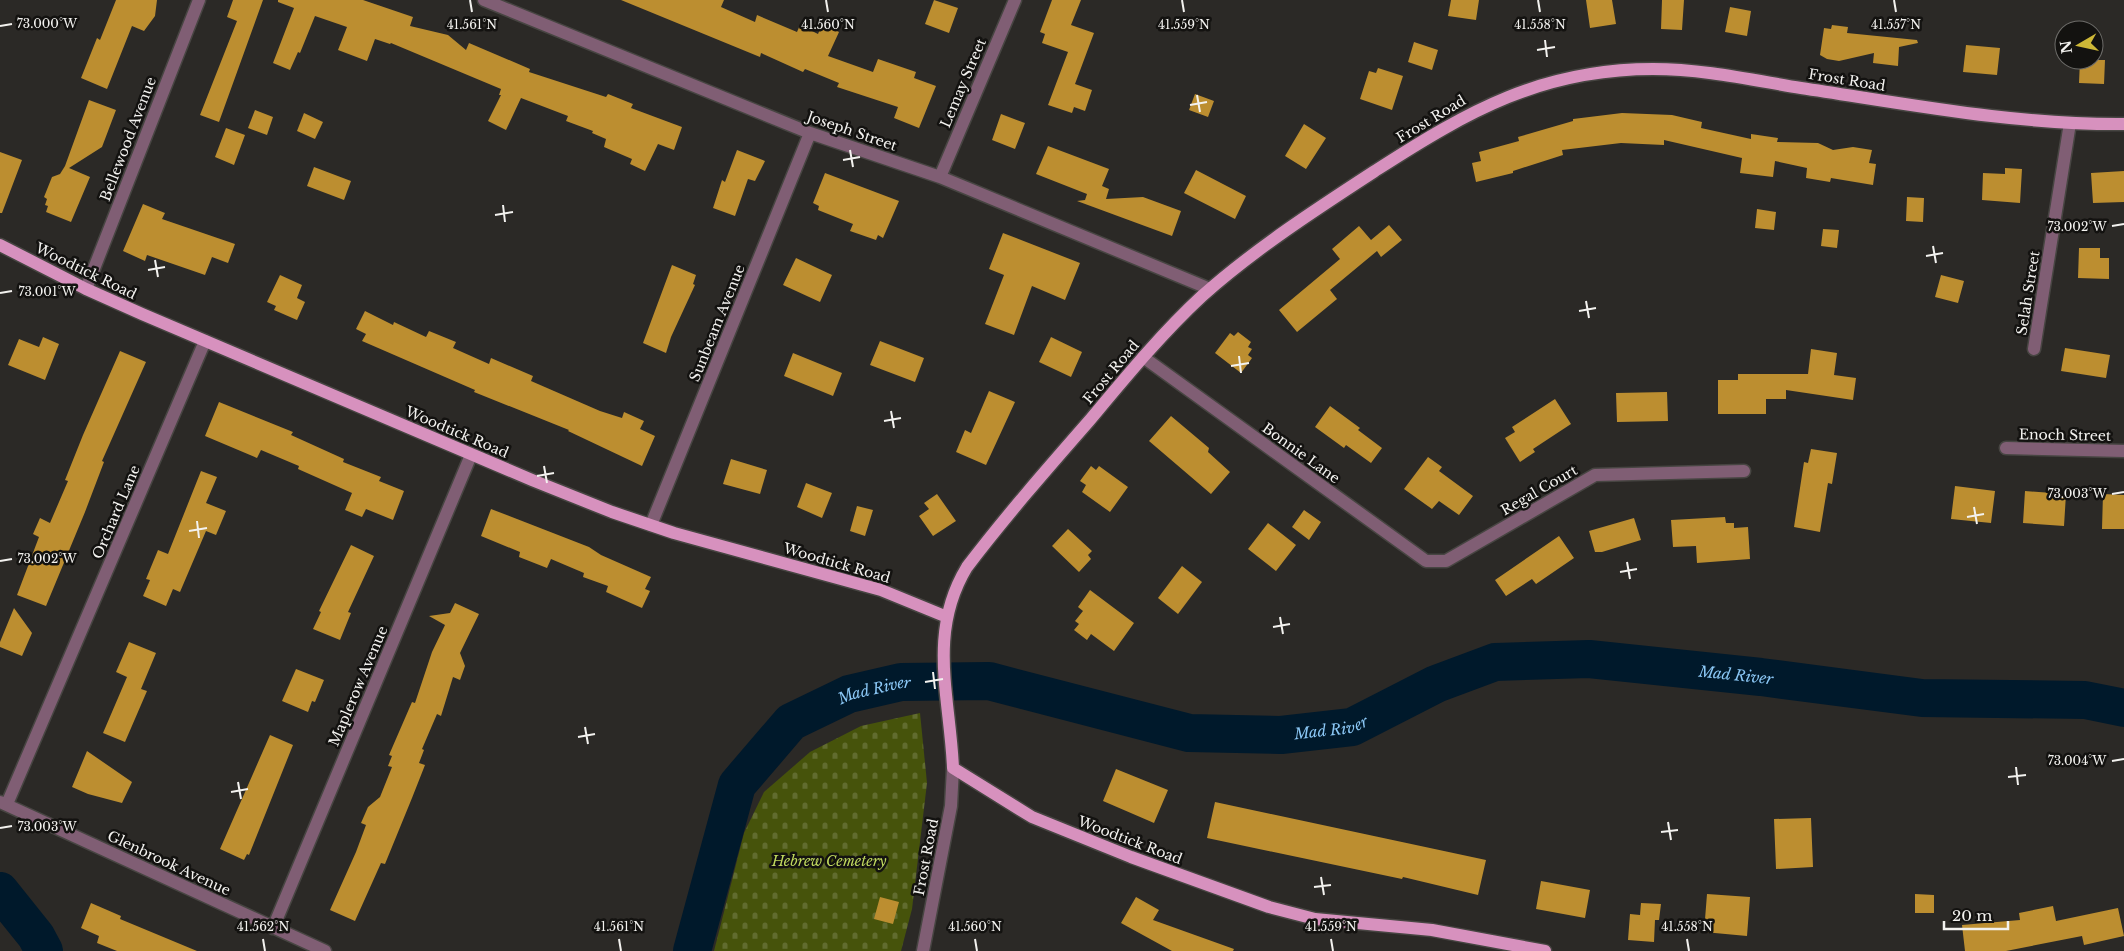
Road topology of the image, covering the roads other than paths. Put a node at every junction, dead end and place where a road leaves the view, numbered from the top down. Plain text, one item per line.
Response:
1 (198, 0) edge
2 (484, 0) edge
3 (1015, 0) edge
4 (2070, 122) junction
5 (2124, 124) edge
6 (810, 133) junction
7 (940, 177) junction
8 (0, 245) edge
9 (86, 289) junction
10 (1210, 289) junction
11 (205, 341) junction
12 (2034, 349) dead end
13 (1143, 357) junction
14 (2006, 448) dead end
15 (2124, 451) edge
16 (471, 454) junction
17 (1744, 471) dead end
18 (651, 525) junction
19 (1446, 561) joint
20 (947, 618) junction
21 (953, 768) junction
22 (4, 803) edge
23 (273, 928) junction
24 (325, 951) edge
25 (923, 951) edge
26 (1545, 951) edge

1 - 9 street, Bellewood Avenue
2 - 6 street, Joseph Street
3 - 7 street, Lemay Street
4 - 5 main road, Frost Road
4 - 10 main road, Frost Road
4 - 12 street, Selah Street
6 - 7 street, Joseph Street
6 - 18 street, Sunbeam Avenue
7 - 10 street, Joseph Street
8 - 9 main road, Woodtick Road
9 - 11 main road, Woodtick Road
10 - 13 main road, Frost Road
11 - 16 main road, Woodtick Road
11 - 22 street, Orchard Lane
13 - 19 street, Bonnie Lane
13 - 20 main road, Frost Road
14 - 15 street, Enoch Street
16 - 18 main road, Woodtick Road
16 - 23 street, Maplerow Avenue
17 - 19 street, Regal Court
18 - 20 main road, Woodtick Road
20 - 21 main road
21 - 25 street, Frost Road
21 - 26 main road, Woodtick Road
22 - 23 street, Glenbrook Avenue
23 - 24 street, Glenbrook Avenue

